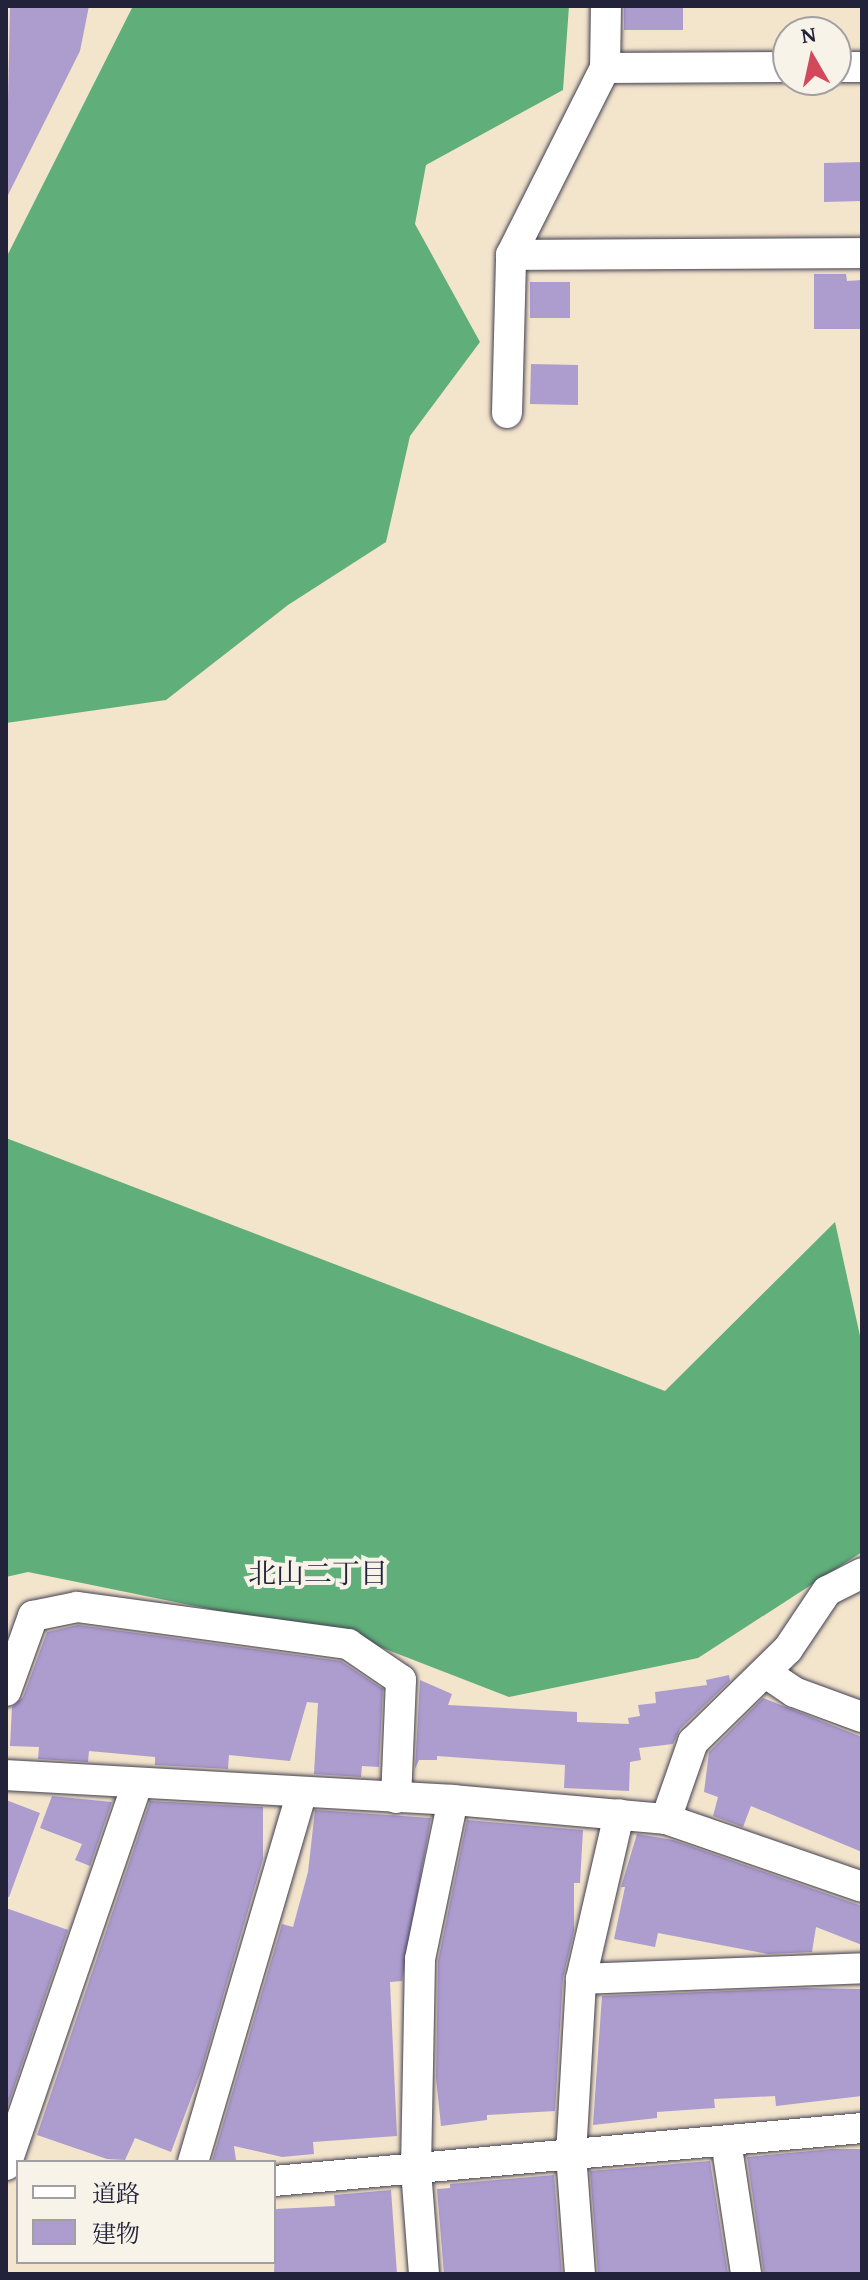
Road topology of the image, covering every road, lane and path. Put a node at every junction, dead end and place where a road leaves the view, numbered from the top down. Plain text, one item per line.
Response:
1 (606, 6) edge
2 (772, 67) edge
3 (605, 68) junction
4 (862, 253) edge
5 (511, 255) junction
6 (507, 413) dead end
7 (862, 1573) edge
8 (766, 1673) junction
9 (6, 1691) edge
10 (862, 1717) edge
11 (6, 1775) edge
12 (137, 1785) junction
13 (301, 1794) junction
14 (396, 1798) junction
15 (453, 1800) junction
16 (619, 1814) junction
17 (666, 1819) junction
18 (862, 1887) edge
19 (862, 1968) edge
20 (581, 1979) junction
21 (862, 2128) edge
22 (726, 2141) junction
23 (571, 2155) junction
24 (194, 2160) edge
25 (6, 2165) edge
26 (416, 2169) junction
27 (276, 2181) edge
28 (424, 2274) edge
29 (580, 2274) edge
30 (746, 2274) edge

1 - 3 street
2 - 3 street
3 - 5 street
4 - 5 street
5 - 6 street
7 - 8 street
8 - 10 street
8 - 17 street
9 - 14 street
11 - 12 street
12 - 13 street
12 - 25 street
13 - 14 street
13 - 24 street
14 - 15 street
15 - 16 street
15 - 26 street
16 - 17 street
16 - 20 street
17 - 18 street
19 - 20 street
20 - 23 street
21 - 22 street
22 - 23 street
22 - 30 street
23 - 26 street
23 - 29 street
26 - 27 street
26 - 28 street

